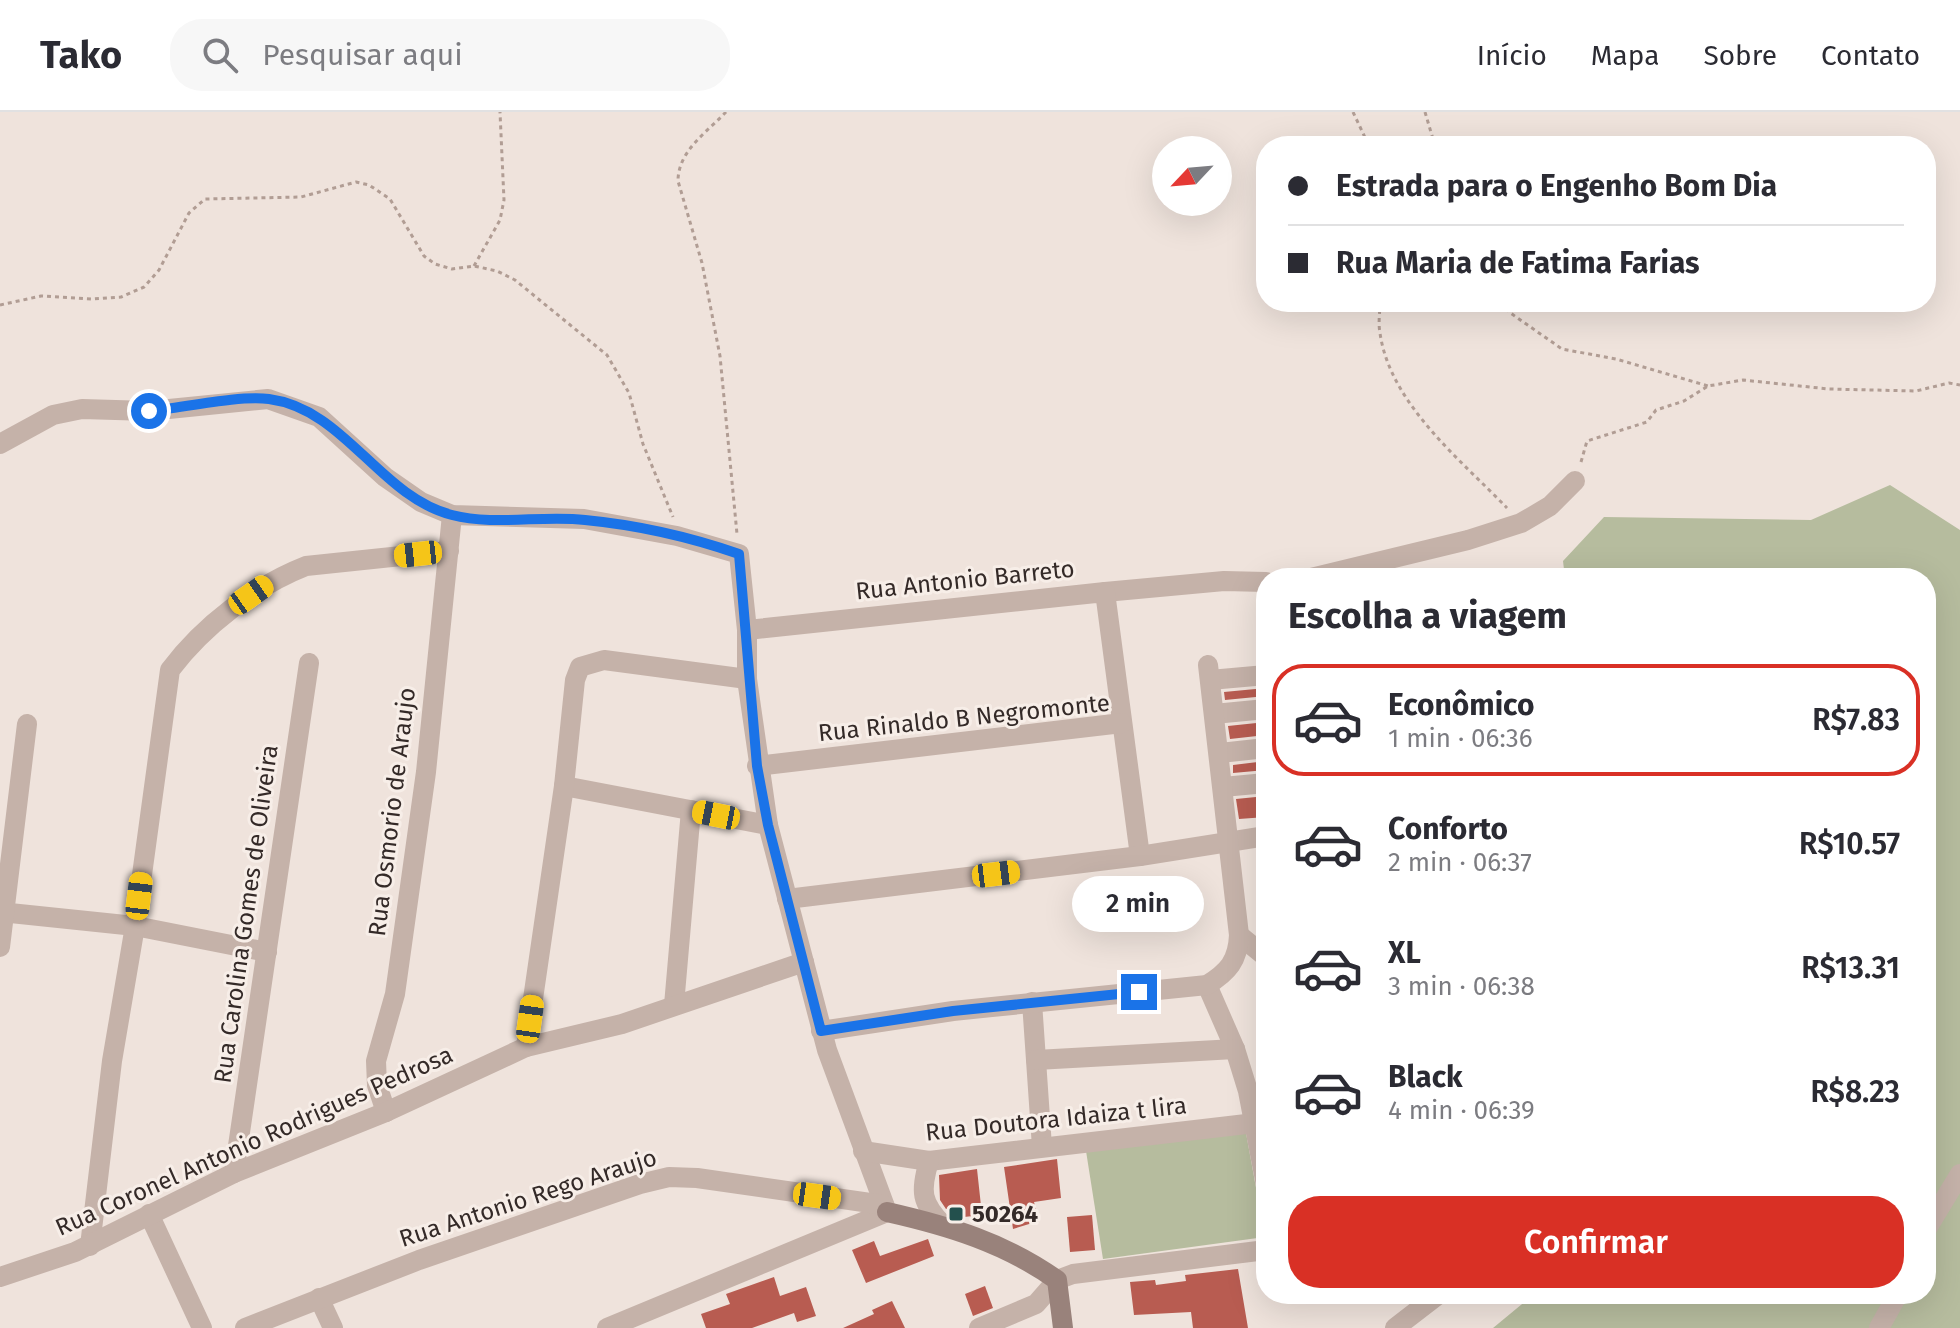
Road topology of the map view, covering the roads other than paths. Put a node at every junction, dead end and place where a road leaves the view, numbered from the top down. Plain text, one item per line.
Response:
1 (0, 444) edge
2 (1575, 481) road end
3 (452, 515) junction
4 (449, 551) junction
5 (1352, 568) edge
6 (1256, 582) edge
7 (1105, 592) junction
8 (747, 630) junction
9 (309, 663) dead end
10 (1256, 675) edge
11 (747, 679) junction
12 (1256, 710) edge
13 (1214, 714) junction
14 (1122, 723) junction
15 (27, 724) dead end
16 (1256, 749) edge
17 (1220, 753) junction
18 (757, 766) junction
19 (1256, 784) edge
20 (564, 786) junction
21 (1223, 787) junction
22 (691, 810) junction
23 (768, 825) junction
24 (1256, 837) edge
25 (1231, 841) junction
26 (1140, 856) junction
27 (787, 899) junction
28 (3, 913) edge
29 (135, 926) junction
30 (1239, 935) junction
31 (0, 947) edge
32 (1256, 949) edge
33 (267, 952) junction
34 (804, 962) junction
35 (1207, 985) junction
36 (1032, 1002) junction
37 (674, 1005) junction
38 (821, 1031) junction
39 (526, 1047) junction
40 (1235, 1049) junction
41 (1036, 1060) junction
42 (386, 1112) junction
43 (1255, 1123) junction
44 (1256, 1129) edge
45 (1042, 1147) junction
46 (863, 1151) junction
47 (929, 1161) junction
48 (234, 1173) junction
49 (1960, 1174) edge
50 (885, 1209) junction
51 (149, 1214) junction
52 (1936, 1214) edge
53 (943, 1225) junction
54 (90, 1246) junction
55 (1256, 1251) edge
56 (0, 1277) edge
57 (1057, 1280) junction
58 (319, 1298) junction
59 (1426, 1304) edge
60 (1892, 1304) edge
61 (202, 1328) edge
62 (245, 1328) edge
63 (333, 1328) edge
64 (607, 1328) edge
65 (979, 1328) edge
66 (1063, 1328) edge
67 (1395, 1328) edge
68 (1879, 1328) edge

1 - 3 street
2 - 5 street
3 - 4 street, Rua Osmorio de Araujo
3 - 8 street
4 - 29 street
4 - 42 street, Rua Osmorio de Araujo
6 - 7 street
7 - 8 street, Rua Antonio Barreto
7 - 14 street, Rua Antonio Barreto
8 - 11 street
9 - 33 street, Rua Carolina Gomes de Oliveira
10 - 13 street
11 - 18 street
11 - 20 street
12 - 13 street
13 - 17 street
14 - 18 street, Rua Rinaldo B Negromonte
14 - 26 street, Rua Rinaldo B Negromonte
15 - 28 street
16 - 17 street
17 - 21 street
18 - 23 street
19 - 21 street
20 - 22 street
20 - 39 street
21 - 25 street
22 - 23 street
22 - 37 street
23 - 27 street
24 - 25 street
25 - 26 street
25 - 30 street
26 - 27 street
27 - 34 street
28 - 29 street
28 - 31 street
29 - 33 street
29 - 54 street
30 - 32 street
30 - 35 street
33 - 48 street, Rua Carolina Gomes de Oliveira
34 - 37 street, Rua Coronel Antonio Rodrigues Pedrosa
34 - 38 street
35 - 36 street
35 - 40 street
36 - 38 street
36 - 41 street
37 - 39 street, Rua Coronel Antonio Rodrigues Pedrosa
38 - 46 street
39 - 42 street, Rua Coronel Antonio Rodrigues Pedrosa
40 - 41 street
40 - 43 street
41 - 45 street
42 - 48 street, Rua Coronel Antonio Rodrigues Pedrosa
43 - 44 street
43 - 45 street, Rua Doutora Idaiza t lira
45 - 47 street, Rua Doutora Idaiza t lira
46 - 47 street, Rua Doutora Idaiza t lira
46 - 50 street
47 - 53 street
48 - 51 street, Rua Coronel Antonio Rodrigues Pedrosa
49 - 52 street
50 - 53 street
50 - 58 street, Rua Antonio Rego Araujo
50 - 64 street
51 - 54 street, Rua Coronel Antonio Rodrigues Pedrosa
51 - 61 street
53 - 57 street
54 - 56 street, Rua Coronel Antonio Rodrigues Pedrosa
55 - 57 street
57 - 65 street
57 - 66 street
58 - 62 street, Rua Antonio Rego Araujo
58 - 63 street
59 - 67 street
60 - 68 street

